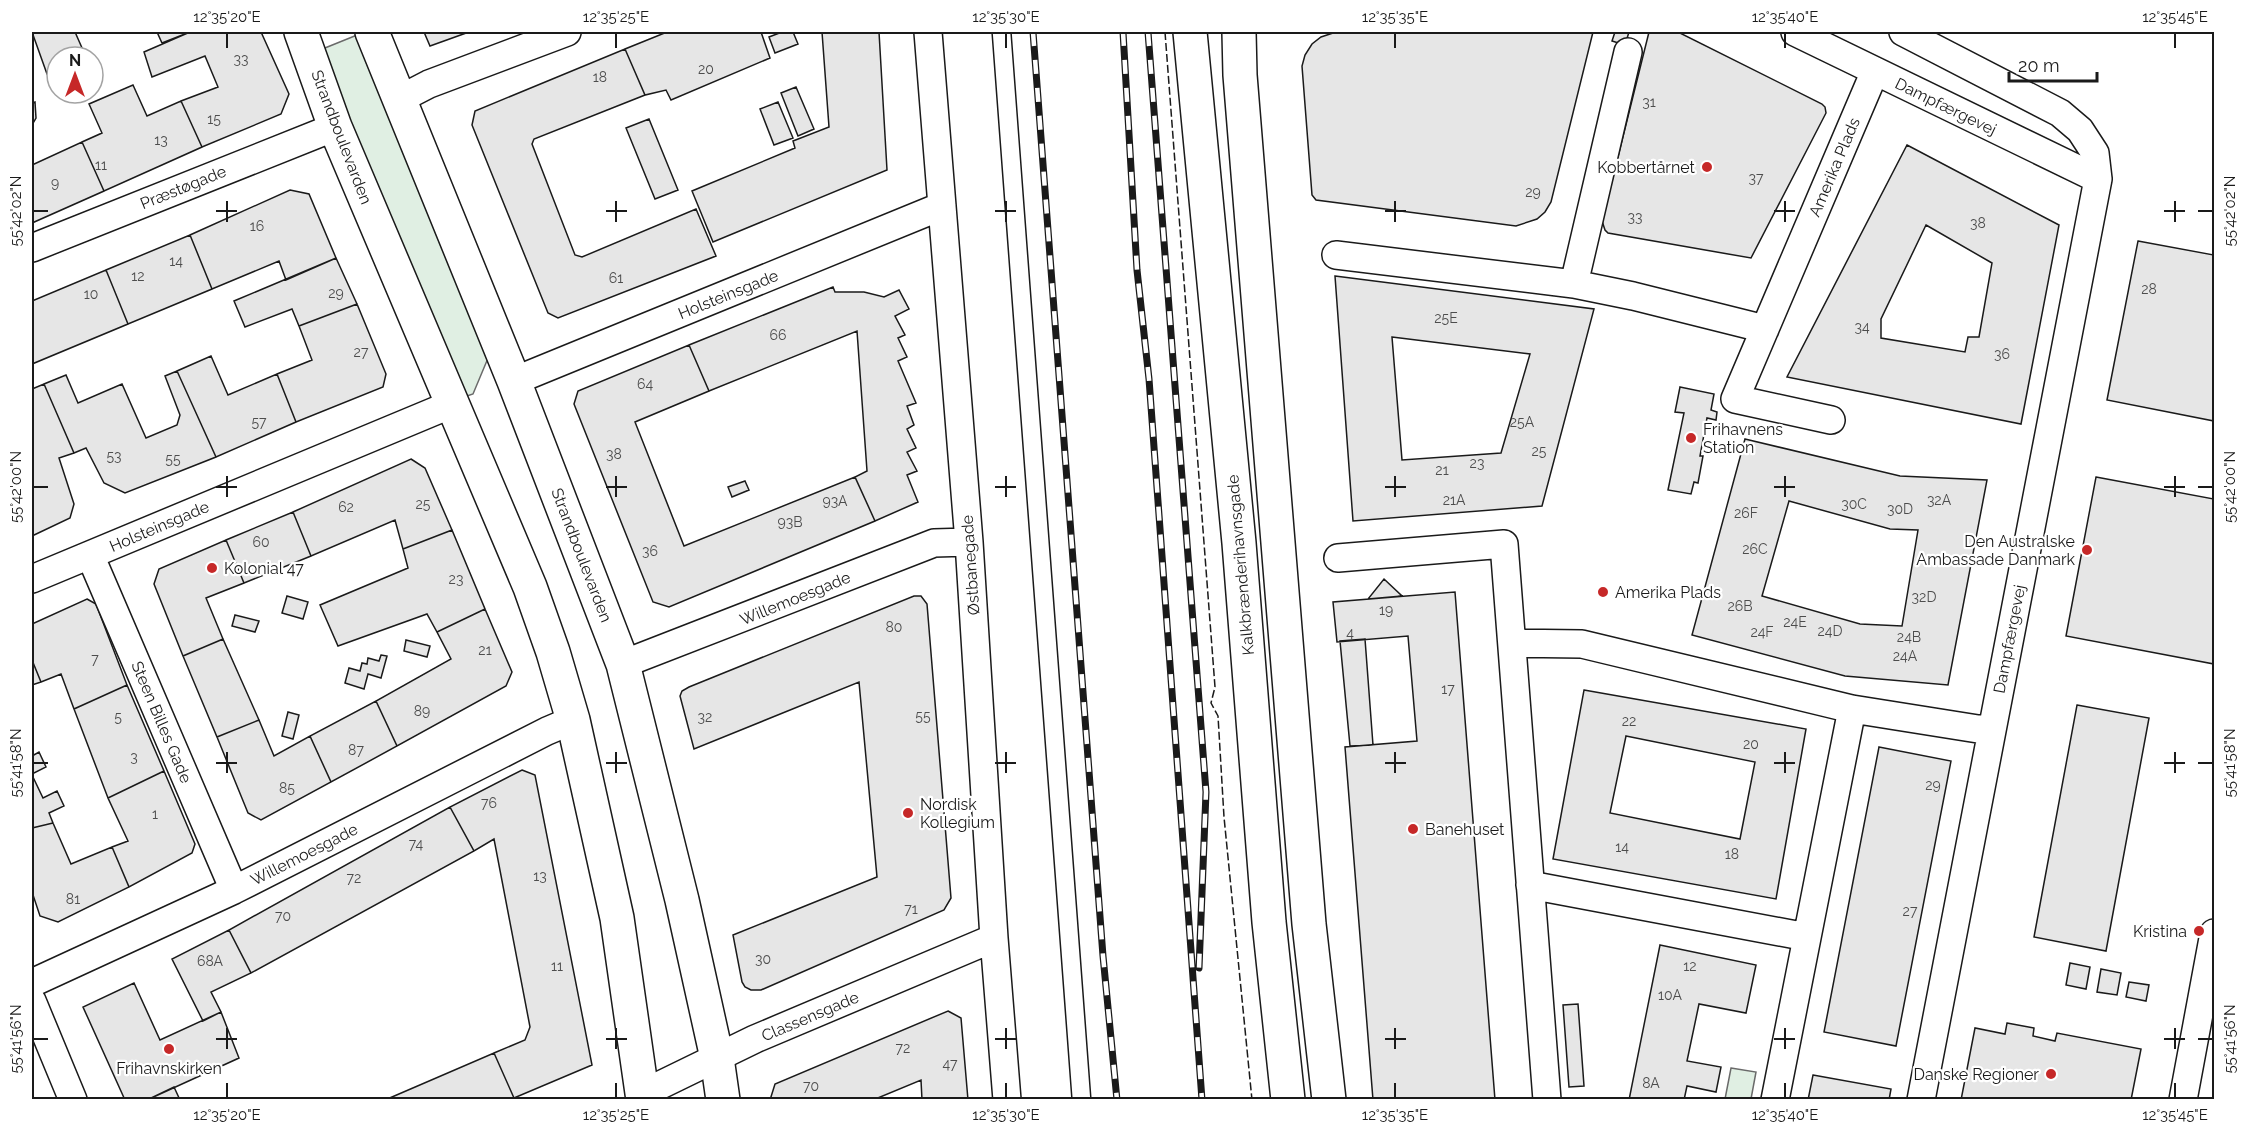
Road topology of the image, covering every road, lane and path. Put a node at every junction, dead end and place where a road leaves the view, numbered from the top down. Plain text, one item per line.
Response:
1 (301, 32) edge
2 (372, 32) edge
3 (567, 32) edge
4 (928, 32) edge
5 (1190, 32) edge
6 (1239, 32) edge
7 (1795, 32) edge
8 (1903, 32) edge
9 (1628, 52) dead end
10 (1875, 71) junction
11 (400, 99) junction
12 (335, 127) junction
13 (2096, 166) junction
14 (942, 206) junction
15 (32, 248) edge
16 (1336, 255) dead end
17 (1574, 284) junction
18 (1765, 329) junction
19 (514, 381) junction
20 (452, 404) junction
21 (1831, 420) dead end
22 (969, 542) junction
23 (90, 555) junction
24 (1338, 558) dead end
25 (32, 579) edge
26 (1512, 643) junction
27 (623, 664) junction
28 (1852, 709) junction
29 (573, 720) junction
30 (1992, 729) junction
31 (1530, 885) junction
32 (234, 890) junction
33 (2214, 933) edge
34 (994, 938) junction
35 (1807, 938) junction
36 (32, 983) edge
37 (32, 1001) edge
38 (717, 1058) junction
39 (638, 1098) edge
40 (73, 1100) edge
41 (723, 1100) edge
42 (1007, 1100) edge
43 (1288, 1100) edge
44 (1329, 1100) edge
45 (1547, 1100) edge
46 (1775, 1100) edge
47 (1921, 1100) edge
48 (2183, 1100) edge

1 - 12 street, Strandboulevarden
2 - 11 street, Strandboulevarden
3 - 11 street
4 - 14 street, Østbanegade
5 - 43 street, Kalkbrænderihavnsgade
6 - 44 street
7 - 10 street, Dampfærgevej
8 - 13 street
9 - 17 street
10 - 13 street, Dampfærgevej
10 - 18 street, Amerika Plads
11 - 19 street, Strandboulevarden
12 - 15 street, Præstøgade
12 - 20 street, Strandboulevarden
13 - 30 street, Dampfærgevej
14 - 19 street, Holsteinsgade
14 - 22 street, Østbanegade
16 - 17 street
17 - 18 street
18 - 21 street, Amerika Plads
19 - 27 street, Strandboulevarden
20 - 23 street, Holsteinsgade
20 - 29 street, Strandboulevarden
22 - 27 street, Willemoesgade
22 - 34 street, Østbanegade
23 - 25 street, Holsteinsgade
23 - 32 street, Steen Billes Gade
24 - 26 street
26 - 28 street
26 - 31 street
27 - 38 street, Strandboulevarden
28 - 30 street
28 - 35 street
29 - 32 street, Willemoesgade
29 - 39 street, Strandboulevarden
30 - 47 street, Dampfærgevej
31 - 35 street
31 - 45 street
32 - 36 street, Willemoesgade
33 - 48 street
34 - 38 street, Classensgade
34 - 42 street, Østbanegade
35 - 46 street
37 - 40 street
38 - 39 street, Classensgade
38 - 41 street, Strandboulevarden

